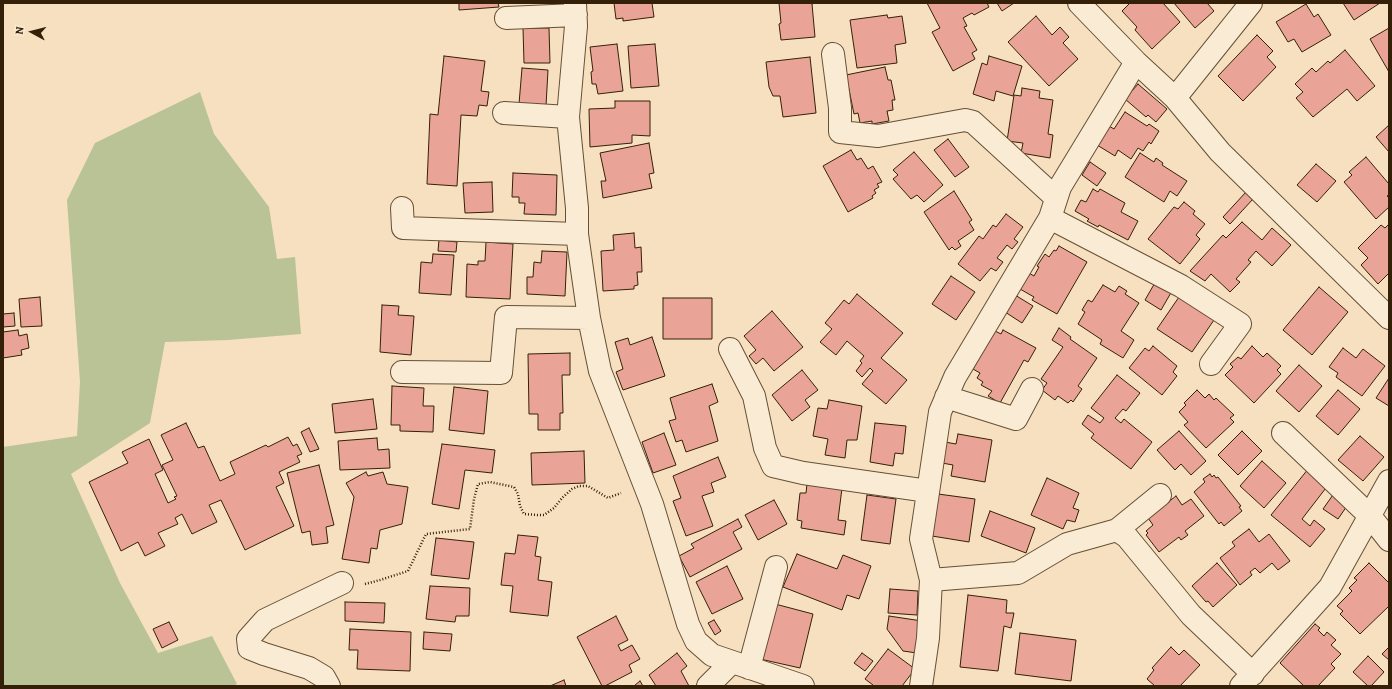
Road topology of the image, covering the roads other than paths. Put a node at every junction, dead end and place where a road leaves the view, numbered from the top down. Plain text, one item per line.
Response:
1 (1079, 3) edge
2 (1251, 3) edge
3 (576, 9) edge
4 (506, 18) dead end
5 (833, 54) dead end
6 (1136, 62) junction
7 (1175, 98) junction
8 (504, 113) dead end
9 (568, 117) junction
10 (402, 208) dead end
11 (1053, 208) junction
12 (577, 234) junction
13 (1386, 308) edge
14 (589, 318) junction
15 (730, 349) dead end
16 (1211, 364) dead end
17 (402, 372) dead end
18 (1032, 389) dead end
19 (946, 397) junction
20 (1283, 433) dead end
21 (1389, 481) edge
22 (928, 491) junction
23 (1160, 495) dead end
24 (1370, 516) junction
25 (1117, 530) junction
26 (1389, 540) edge
27 (776, 567) dead end
28 (931, 580) junction
29 (342, 583) road end
30 (740, 665) junction
31 (1247, 680) edge
32 (329, 686) edge
33 (708, 686) edge
34 (803, 686) edge
35 (921, 686) edge

1 - 6 street
2 - 7 street
3 - 4 street
3 - 9 street
5 - 11 street
6 - 7 street
6 - 11 street
7 - 13 street
8 - 9 street
9 - 12 street
10 - 12 street
11 - 16 street
11 - 19 street
12 - 14 street
14 - 17 street
14 - 30 street
15 - 22 street
18 - 19 street
19 - 22 street
20 - 24 street
21 - 24 street
22 - 28 street
23 - 25 street
24 - 26 street
24 - 31 street
25 - 28 street
25 - 31 street
27 - 30 street
28 - 35 street
29 - 32 street
30 - 33 street
30 - 34 street

